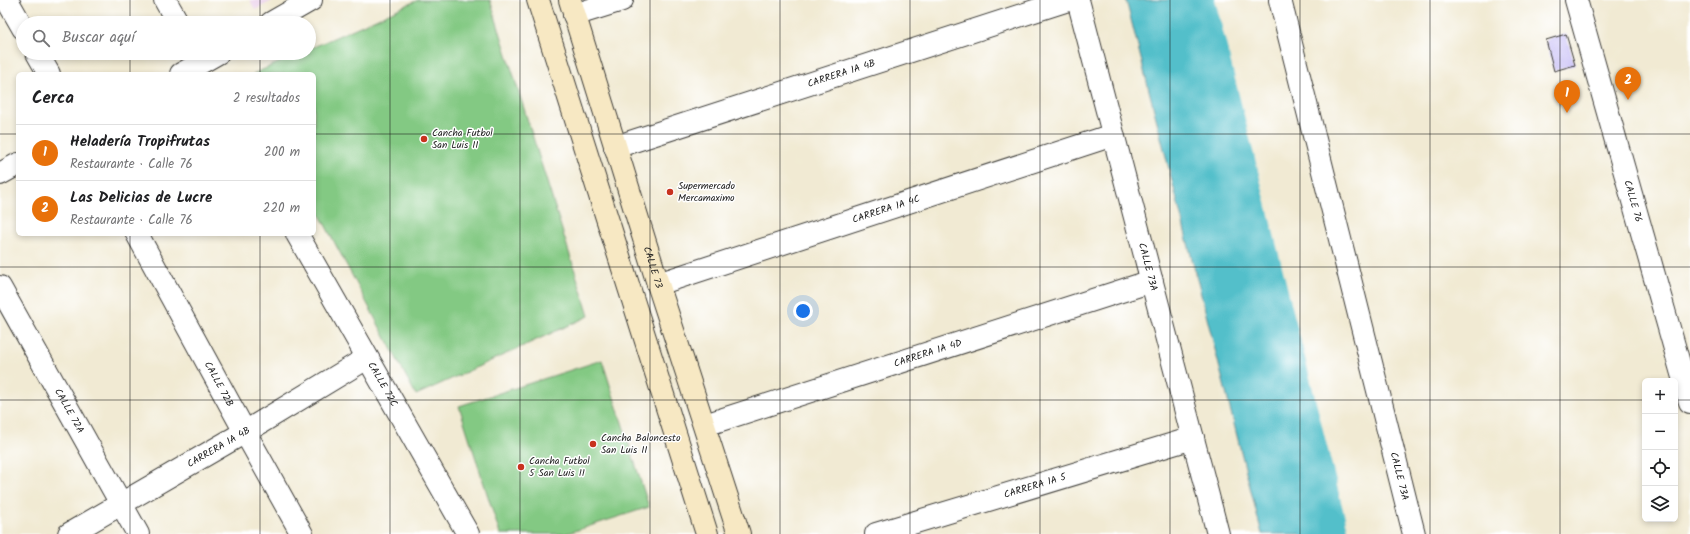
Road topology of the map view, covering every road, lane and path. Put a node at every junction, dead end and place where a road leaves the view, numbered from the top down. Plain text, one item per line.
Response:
1 (8, 0) edge
2 (165, 0) edge
3 (312, 0) edge
4 (538, 0) edge
5 (622, 0) edge
6 (1068, 0) edge
7 (1078, 0) edge
8 (1280, 0) edge
9 (1576, 0) edge
10 (572, 7) edge
11 (17, 16) edge
12 (174, 16) edge
13 (283, 16) edge
14 (41, 60) edge
15 (205, 61) edge
16 (48, 72) edge
17 (185, 72) edge
18 (1113, 135) junction
19 (615, 146) junction
20 (16, 165) edge
21 (0, 174) edge
22 (138, 236) edge
23 (298, 236) edge
24 (1152, 281) junction
25 (658, 284) junction
26 (0, 287) edge
27 (366, 358) junction
28 (1690, 402) edge
29 (704, 426) junction
30 (245, 432) junction
31 (1193, 438) junction
32 (121, 504) junction
33 (69, 534) edge
34 (138, 534) edge
35 (302, 534) edge
36 (468, 534) edge
37 (707, 534) edge
38 (739, 534) edge
39 (876, 534) edge
40 (1218, 534) edge
41 (1414, 534) edge

1 - 11 street
2 - 12 street
3 - 13 street
4 - 37 main road
5 - 10 street
6 - 19 street, CARRERA 1A 4B
7 - 18 street, CALLE 73A
8 - 41 street, CALLE 73A
9 - 28 street, CALLE 76
10 - 19 main road, CALLE 73
14 - 16 street
15 - 17 street
18 - 24 street, CALLE 73A
18 - 25 street, CARRERA 1A 4C
19 - 25 main road, CALLE 73
20 - 21 street
22 - 30 street, CALLE 72B
23 - 27 street, CALLE 72C
24 - 29 street, CARRERA 1A 4D
24 - 31 street, CALLE 73A
25 - 29 main road, CALLE 73
26 - 32 street, CALLE 72A
27 - 30 street, CARRERA 1A 4B
27 - 36 street, CALLE 72C
29 - 38 main road, CALLE 73
30 - 32 street, CARRERA 1A 4B
30 - 35 street, CALLE 72B
31 - 39 street, CARRERA 1A 5
31 - 40 street, CALLE 73A
32 - 33 street, CARRERA 1A 4B
32 - 34 street, CALLE 72A

